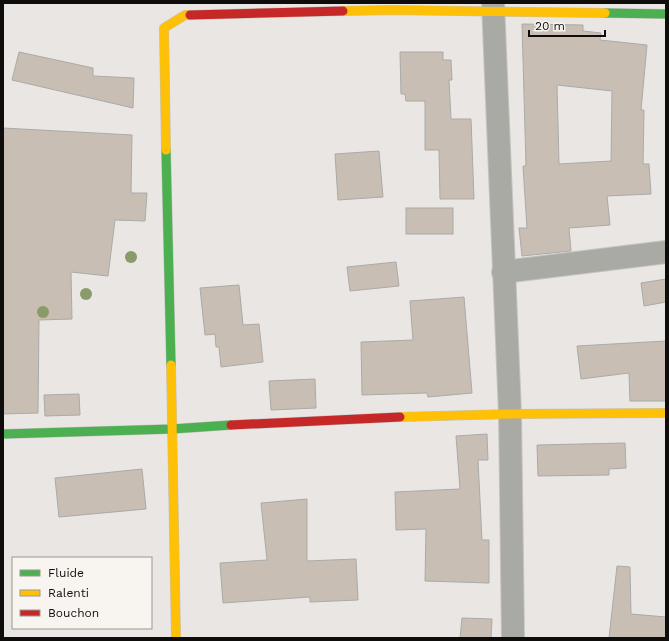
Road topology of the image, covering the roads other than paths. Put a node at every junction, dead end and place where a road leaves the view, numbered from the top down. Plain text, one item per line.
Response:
1 (493, 7) edge
2 (666, 14) edge
3 (666, 252) edge
4 (503, 272) junction
5 (666, 413) edge
6 (510, 414) junction
7 (172, 429) junction
8 (3, 434) edge
9 (176, 638) edge
10 (513, 638) edge

1 - 2 street
1 - 4 street
1 - 7 street
3 - 4 street
4 - 6 street
5 - 6 street
6 - 7 street
6 - 10 street
7 - 8 street
7 - 9 street

